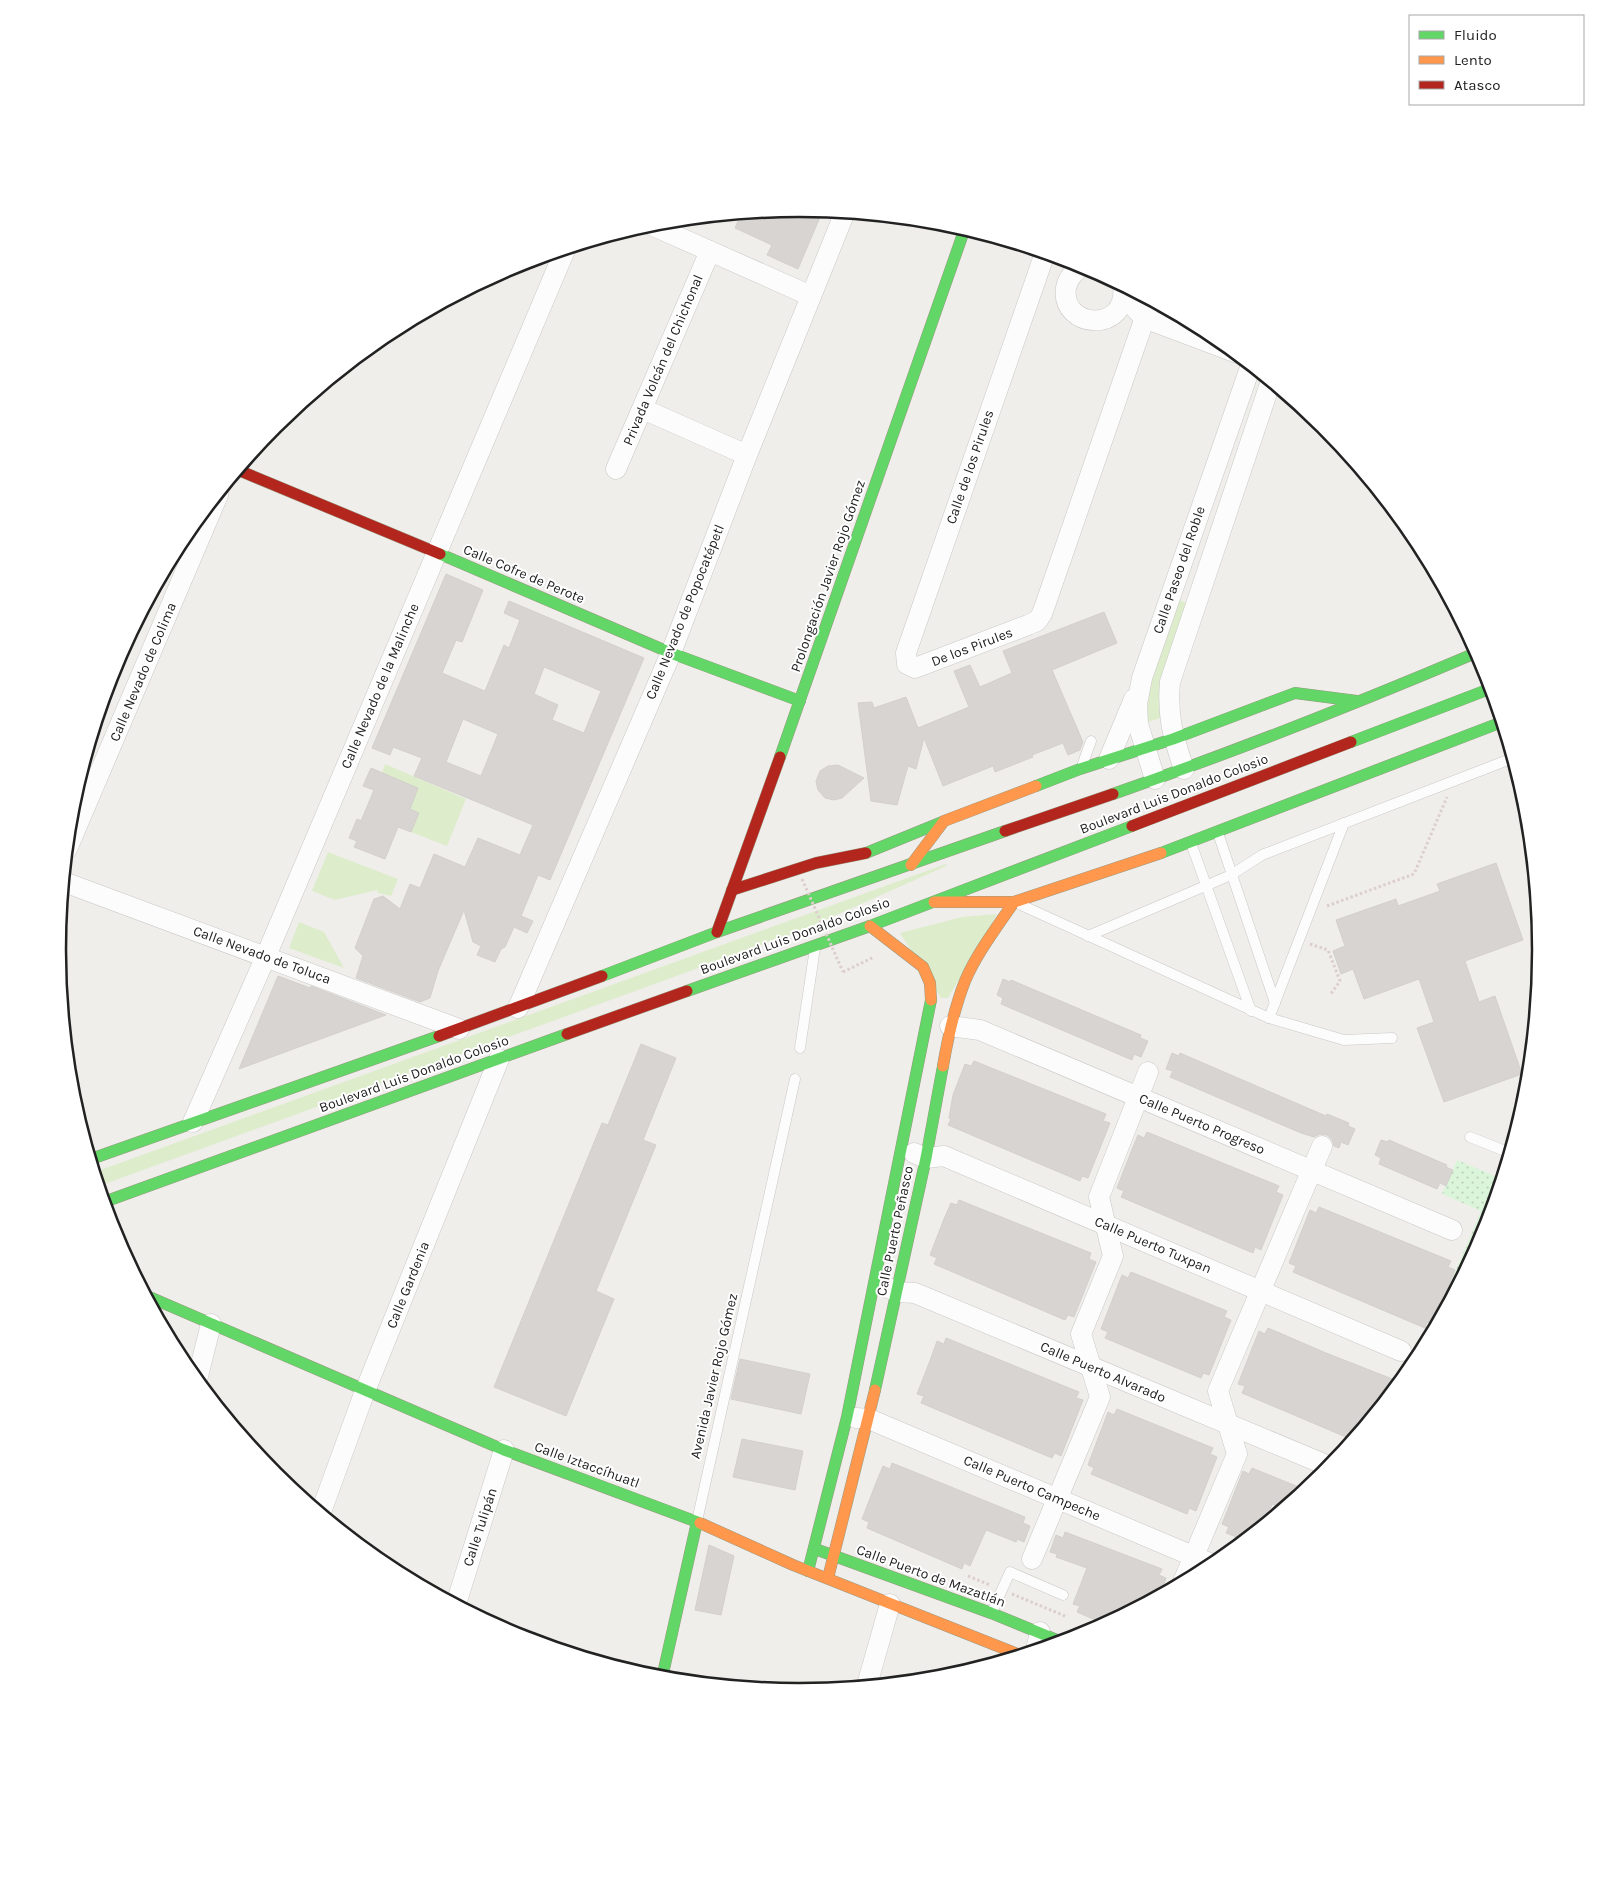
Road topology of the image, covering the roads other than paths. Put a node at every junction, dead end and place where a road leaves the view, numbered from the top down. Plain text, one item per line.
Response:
1 (843, 218) edge
2 (662, 230) edge
3 (962, 236) edge
4 (710, 251) junction
5 (562, 257) edge
6 (1042, 262) edge
7 (1076, 271) edge
8 (1068, 282) junction
9 (810, 296) junction
10 (1140, 302) edge
11 (1176, 321) edge
12 (1249, 371) edge
13 (1269, 387) edge
14 (643, 409) junction
15 (747, 455) junction
16 (616, 469) dead end
17 (244, 472) edge
18 (209, 517) edge
19 (437, 553) junction
20 (671, 653) junction
21 (1471, 655) edge
22 (906, 664) joint
23 (1142, 678) junction
24 (1485, 691) edge
25 (800, 701) junction
26 (1361, 702) junction
27 (1497, 724) edge
28 (1173, 739) junction
29 (1091, 741) dead end
30 (1122, 747) junction
31 (1508, 760) edge
32 (1080, 769) junction
33 (1184, 769) junction
34 (1155, 779) junction
35 (944, 821) junction
36 (1344, 822) junction
37 (77, 828) edge
38 (1218, 832) junction
39 (1190, 842) junction
40 (911, 865) junction
41 (1231, 875) junction
42 (70, 884) edge
43 (1206, 885) junction
44 (732, 890) junction
45 (933, 902) junction
46 (1014, 902) junction
47 (870, 926) junction
48 (717, 932) junction
49 (1088, 936) junction
50 (815, 944) junction
51 (266, 956) junction
52 (1275, 1003) junction
53 (518, 1008) junction
54 (1251, 1011) junction
55 (1269, 1018) junction
56 (950, 1026) junction
57 (459, 1029) junction
58 (1392, 1038) dead end
59 (800, 1048) dead end
60 (499, 1059) junction
61 (1148, 1072) dead end
62 (795, 1079) dead end
63 (1139, 1097) junction
64 (193, 1122) junction
65 (1470, 1137) dead end
66 (1322, 1146) dead end
67 (902, 1149) junction
68 (1505, 1150) edge
69 (96, 1157) edge
70 (926, 1158) junction
71 (1312, 1170) junction
72 (110, 1200) edge
73 (1106, 1225) junction
74 (1452, 1230) dead end
75 (875, 1282) junction
76 (1261, 1291) junction
77 (897, 1292) junction
78 (155, 1300) edge
79 (211, 1324) junction
80 (1401, 1350) dead end
81 (1091, 1366) junction
82 (199, 1370) edge
83 (365, 1391) junction
84 (847, 1417) junction
85 (869, 1419) junction
86 (1228, 1424) junction
87 (504, 1450) junction
88 (1322, 1463) edge
89 (1057, 1498) junction
90 (322, 1506) edge
91 (697, 1522) junction
92 (815, 1549) junction
93 (834, 1556) junction
94 (1194, 1556) junction
95 (1032, 1559) dead end
96 (1205, 1561) edge
97 (793, 1565) junction
98 (808, 1571) junction
99 (1187, 1572) edge
100 (828, 1578) junction
101 (1063, 1595) dead end
102 (458, 1599) edge
103 (890, 1604) junction
104 (986, 1626) junction
105 (1038, 1641) edge
106 (1014, 1650) edge
107 (664, 1670) edge
108 (869, 1680) edge

1 - 9 street, Calle Nevado de Popocatépetl
2 - 4 street
3 - 25 main road, Prolongación Javier Rojo Gómez
4 - 9 street
4 - 14 street, Privada Volcán del Chichonal
5 - 19 street, Calle Nevado de la Malinche
6 - 8 street, Calle de los Pirules
6 - 22 street, Calle de los Pirules
7 - 8 street
8 - 10 street
9 - 15 street, Calle Nevado de Popocatépetl
10 - 11 street
10 - 22 street, De los Pirules
12 - 23 street, Calle Paseo del Roble
13 - 28 street, Calle Paseo del Roble
14 - 15 street
14 - 16 street, Privada Volcán del Chichonal
15 - 20 street, Calle Nevado de Popocatépetl
17 - 19 main road, Calle Cofre de Perote
18 - 37 street, Calle Nevado de Colima
19 - 20 main road, Calle Cofre de Perote
19 - 51 street, Calle Nevado de la Malinche
20 - 25 main road, Calle Cofre de Perote
20 - 53 street, Calle Nevado de Popocatépetl
21 - 26 main road, Boulevard Luis Donaldo Colosio
23 - 30 street
23 - 30 street, Calle Paseo del Roble
24 - 45 main road, Boulevard Luis Donaldo Colosio
25 - 44 main road, Prolongación Javier Rojo Gómez
26 - 28 main road
26 - 33 main road, Boulevard Luis Donaldo Colosio
27 - 38 main road
28 - 30 main road
28 - 33 street, Calle Paseo del Roble
29 - 32 lane
30 - 32 main road
30 - 34 street, Calle Paseo del Roble
31 - 36 lane
32 - 35 main road
33 - 34 main road, Boulevard Luis Donaldo Colosio
34 - 40 main road, Boulevard Luis Donaldo Colosio
35 - 40 main road
35 - 44 main road
36 - 41 lane
36 - 52 lane
38 - 39 main road
38 - 41 lane
39 - 43 lane
39 - 46 main road
40 - 48 main road, Boulevard Luis Donaldo Colosio
41 - 43 lane
41 - 52 lane
42 - 51 street, Calle Nevado de Toluca
43 - 49 lane
43 - 54 lane
44 - 48 main road, Prolongación Javier Rojo Gómez
45 - 46 main road
45 - 47 main road, Boulevard Luis Donaldo Colosio
46 - 49 lane
46 - 56 main road, Calle Puerto Peñasco
47 - 50 main road, Boulevard Luis Donaldo Colosio
47 - 67 main road, Calle Puerto Peñasco
48 - 53 main road, Boulevard Luis Donaldo Colosio
49 - 54 lane
50 - 59 lane
50 - 60 main road, Boulevard Luis Donaldo Colosio
51 - 57 street, Calle Nevado de Toluca
51 - 64 street, Calle Nevado de la Malinche
52 - 55 lane
53 - 57 main road, Boulevard Luis Donaldo Colosio
54 - 55 lane
55 - 58 lane
56 - 63 street, Calle Puerto Progreso
56 - 70 main road, Calle Puerto Peñasco
57 - 64 main road, Boulevard Luis Donaldo Colosio
60 - 72 main road, Boulevard Luis Donaldo Colosio
60 - 83 street, Calle Gardenia
61 - 63 street
62 - 91 lane, Avenida Javier Rojo Gómez
63 - 71 street, Calle Puerto Progreso
63 - 73 street
64 - 69 main road, Boulevard Luis Donaldo Colosio
65 - 68 lane
66 - 71 street
67 - 70 street, Calle Puerto Tuxpan
67 - 75 main road, Calle Puerto Peñasco
70 - 73 street, Calle Puerto Tuxpan
70 - 77 main road, Calle Puerto Peñasco
71 - 74 street, Calle Puerto Progreso
71 - 76 street
73 - 76 street, Calle Puerto Tuxpan
73 - 81 street
75 - 77 street, Calle Puerto Alvarado
75 - 84 main road, Calle Puerto Peñasco
76 - 80 street, Calle Puerto Tuxpan
76 - 86 street
77 - 81 street, Calle Puerto Alvarado
77 - 85 main road, Calle Puerto Peñasco
78 - 79 main road, Calle Iztaccíhuatl
79 - 82 street
79 - 83 main road, Calle Iztaccíhuatl
81 - 86 street, Calle Puerto Alvarado
81 - 89 street
83 - 87 main road, Calle Iztaccíhuatl
83 - 90 street, Calle Gardenia
84 - 85 street, Calle Puerto Campeche
84 - 92 main road, Calle Puerto Peñasco
85 - 89 street, Calle Puerto Campeche
85 - 93 main road, Calle Puerto Peñasco
86 - 88 street, Calle Puerto Alvarado
86 - 94 street
87 - 91 main road, Calle Iztaccíhuatl
87 - 102 street, Calle Tulipán
89 - 94 street, Calle Puerto Campeche
89 - 95 street
91 - 97 main road, Calle Iztaccíhuatl
91 - 107 main road, Avenida Javier Rojo Gómez
92 - 93 main road, Calle Puerto de Mazatlán
92 - 97 main road
92 - 98 main road, Calle Puerto Peñasco
93 - 100 main road, Calle Puerto Peñasco
93 - 104 main road, Calle Puerto de Mazatlán
94 - 96 street, Calle Puerto Campeche
94 - 99 street
97 - 98 main road, Calle Iztaccíhuatl
98 - 100 main road, Calle Iztaccíhuatl
100 - 103 main road, Calle Iztaccíhuatl
101 - 104 lane
103 - 104 main road, Calle Iztaccíhuatl
103 - 108 street
104 - 105 main road, Calle Puerto de Mazatlán
104 - 106 main road, Calle Iztaccíhuatl

